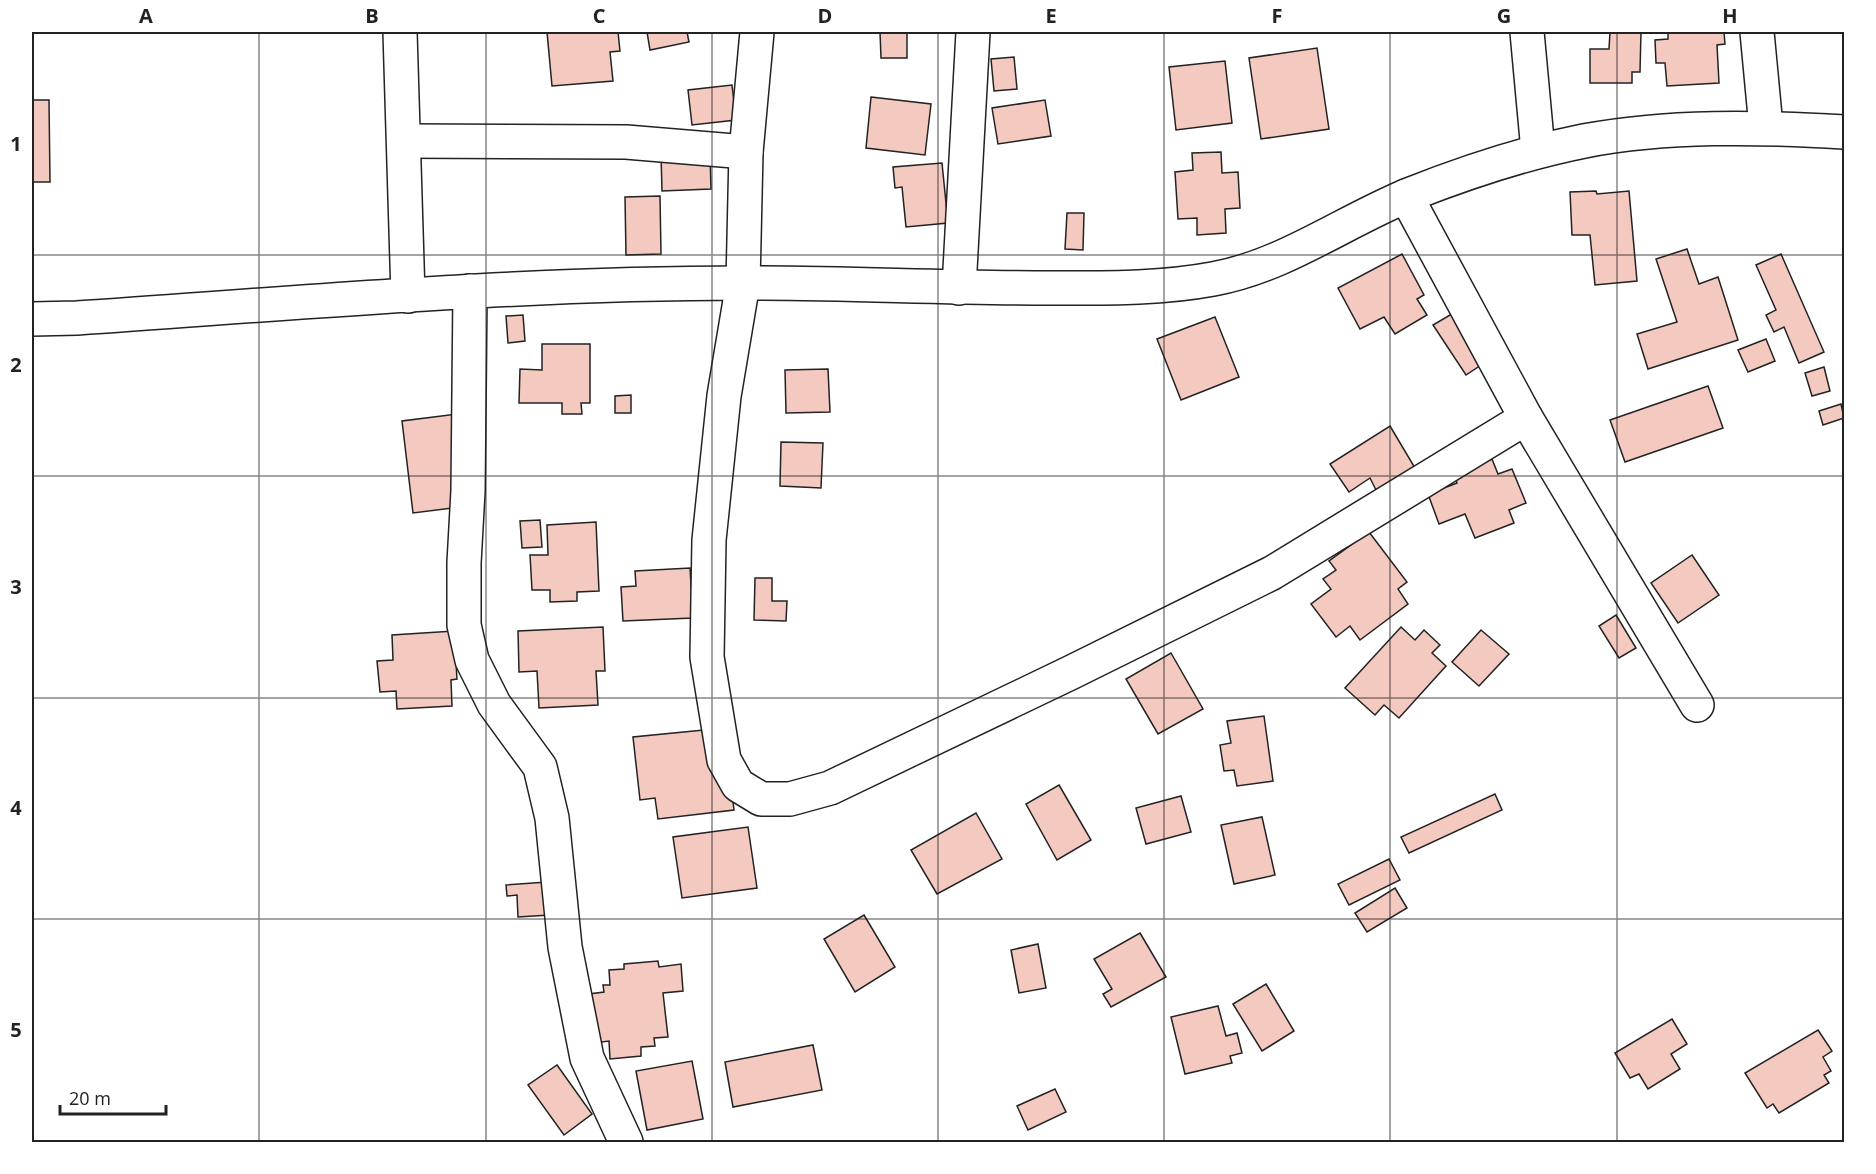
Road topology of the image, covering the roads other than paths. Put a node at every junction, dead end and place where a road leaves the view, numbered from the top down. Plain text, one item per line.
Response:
1 (400, 32) edge
2 (757, 32) edge
3 (973, 32) edge
4 (1527, 32) edge
5 (1757, 32) edge
6 (1766, 127) junction
7 (1845, 132) edge
8 (404, 141) junction
9 (1538, 151) junction
10 (746, 152) junction
11 (1406, 196) junction
12 (743, 283) junction
13 (959, 288) junction
14 (470, 291) junction
15 (408, 296) junction
16 (32, 319) edge
17 (1526, 418) junction
18 (1697, 705) dead end
19 (626, 1143) edge

1 - 8 street
2 - 10 street
3 - 13 street
4 - 9 street
5 - 6 street
6 - 7 street
6 - 9 street
8 - 10 street
8 - 15 street
9 - 11 street
10 - 12 street
11 - 13 street
11 - 17 street
12 - 13 street
12 - 14 street
12 - 17 street
14 - 15 street
14 - 19 street
15 - 16 street
17 - 18 street

